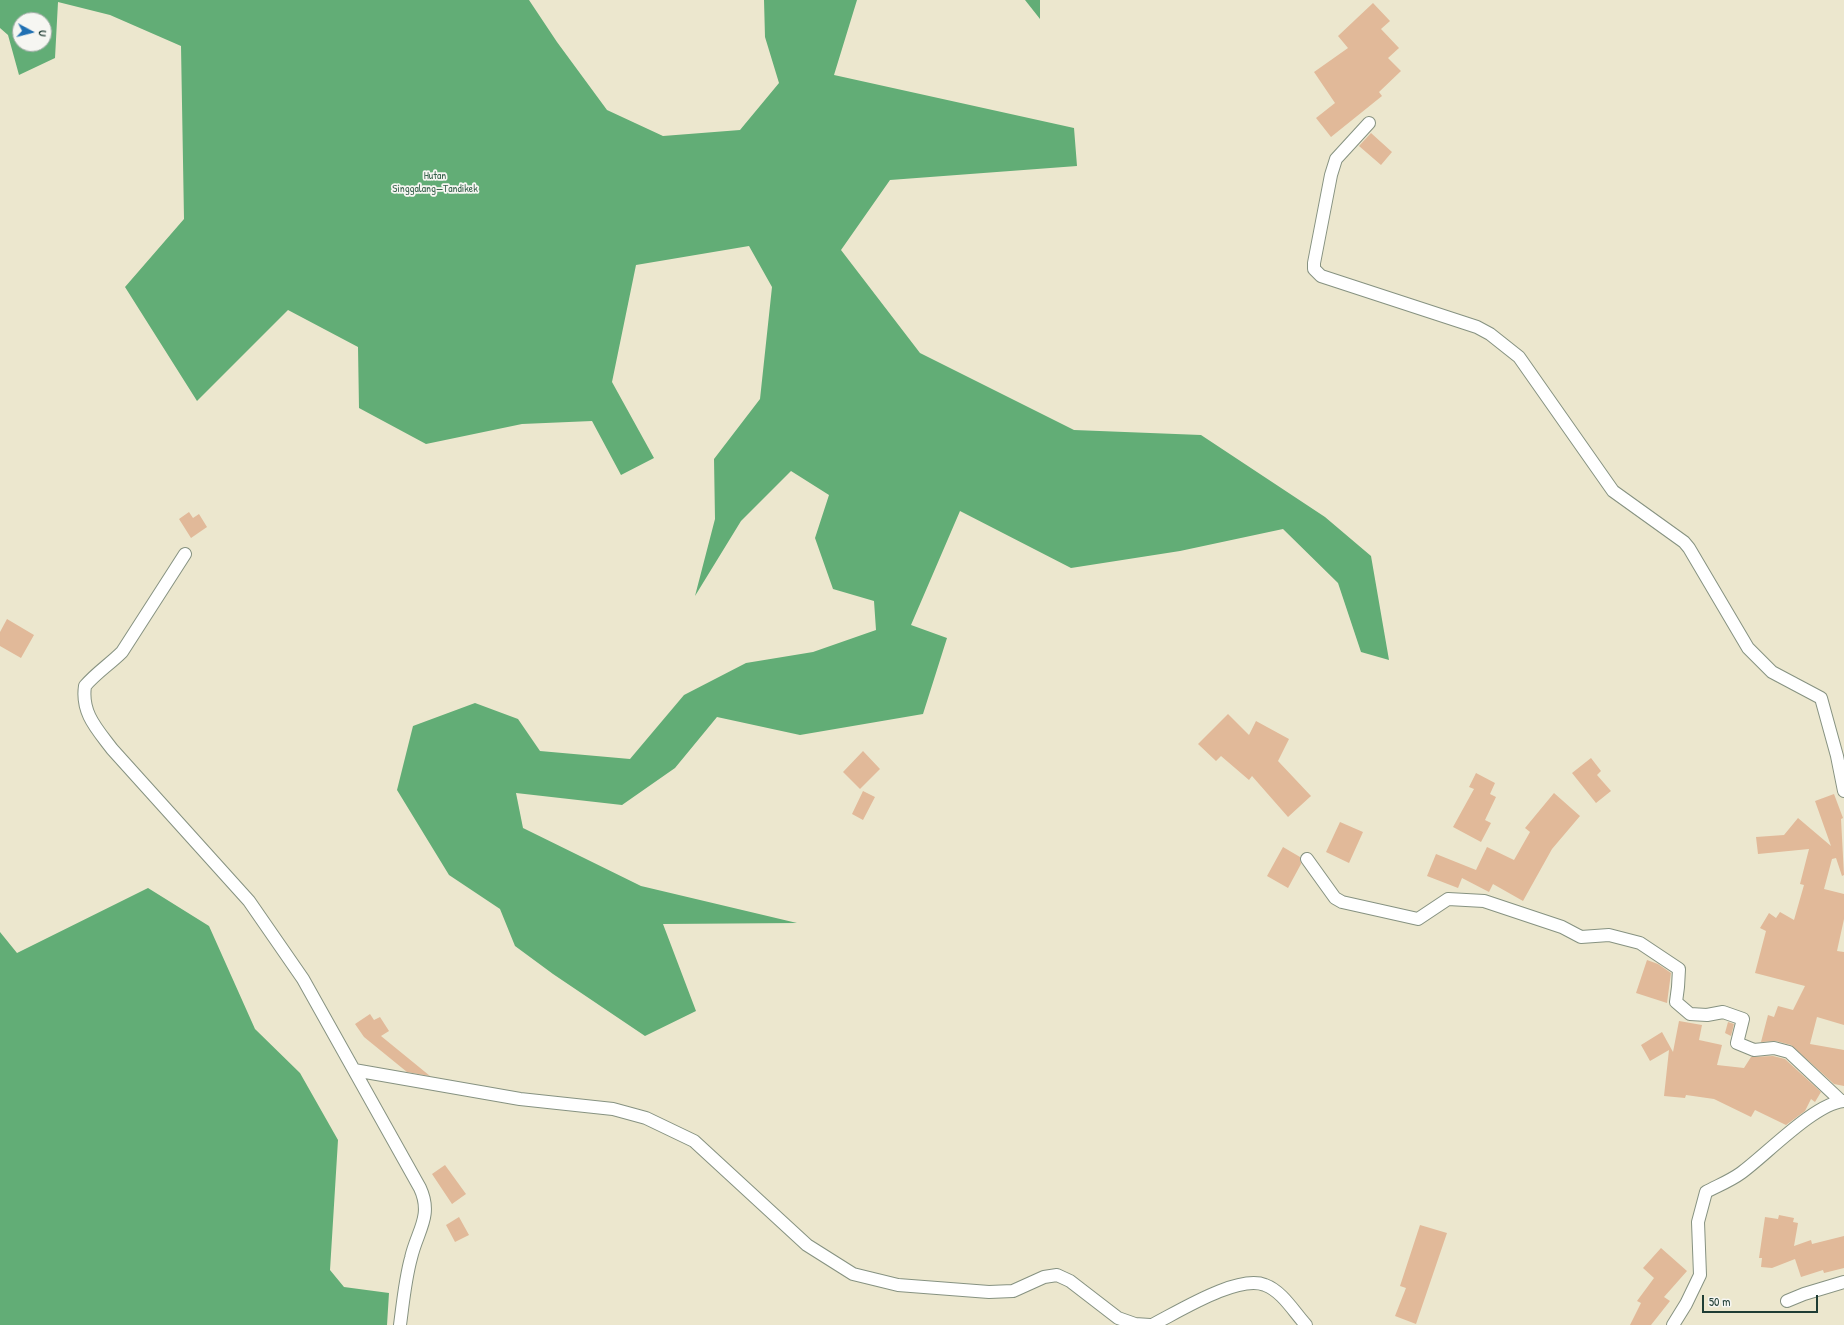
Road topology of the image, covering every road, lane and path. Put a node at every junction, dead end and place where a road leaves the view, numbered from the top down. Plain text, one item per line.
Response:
1 (1369, 123) dead end
2 (185, 554) dead end
3 (1844, 790) edge
4 (1308, 859) dead end
5 (354, 1070) junction
6 (1843, 1101) edge
7 (1844, 1282) edge
8 (1786, 1301) dead end
9 (400, 1325) edge
10 (1151, 1325) edge
11 (1306, 1325) edge
12 (1673, 1325) edge

1 - 3 street
2 - 5 street
4 - 6 street
5 - 9 street
5 - 10 street
6 - 12 street
7 - 8 street
10 - 11 street

